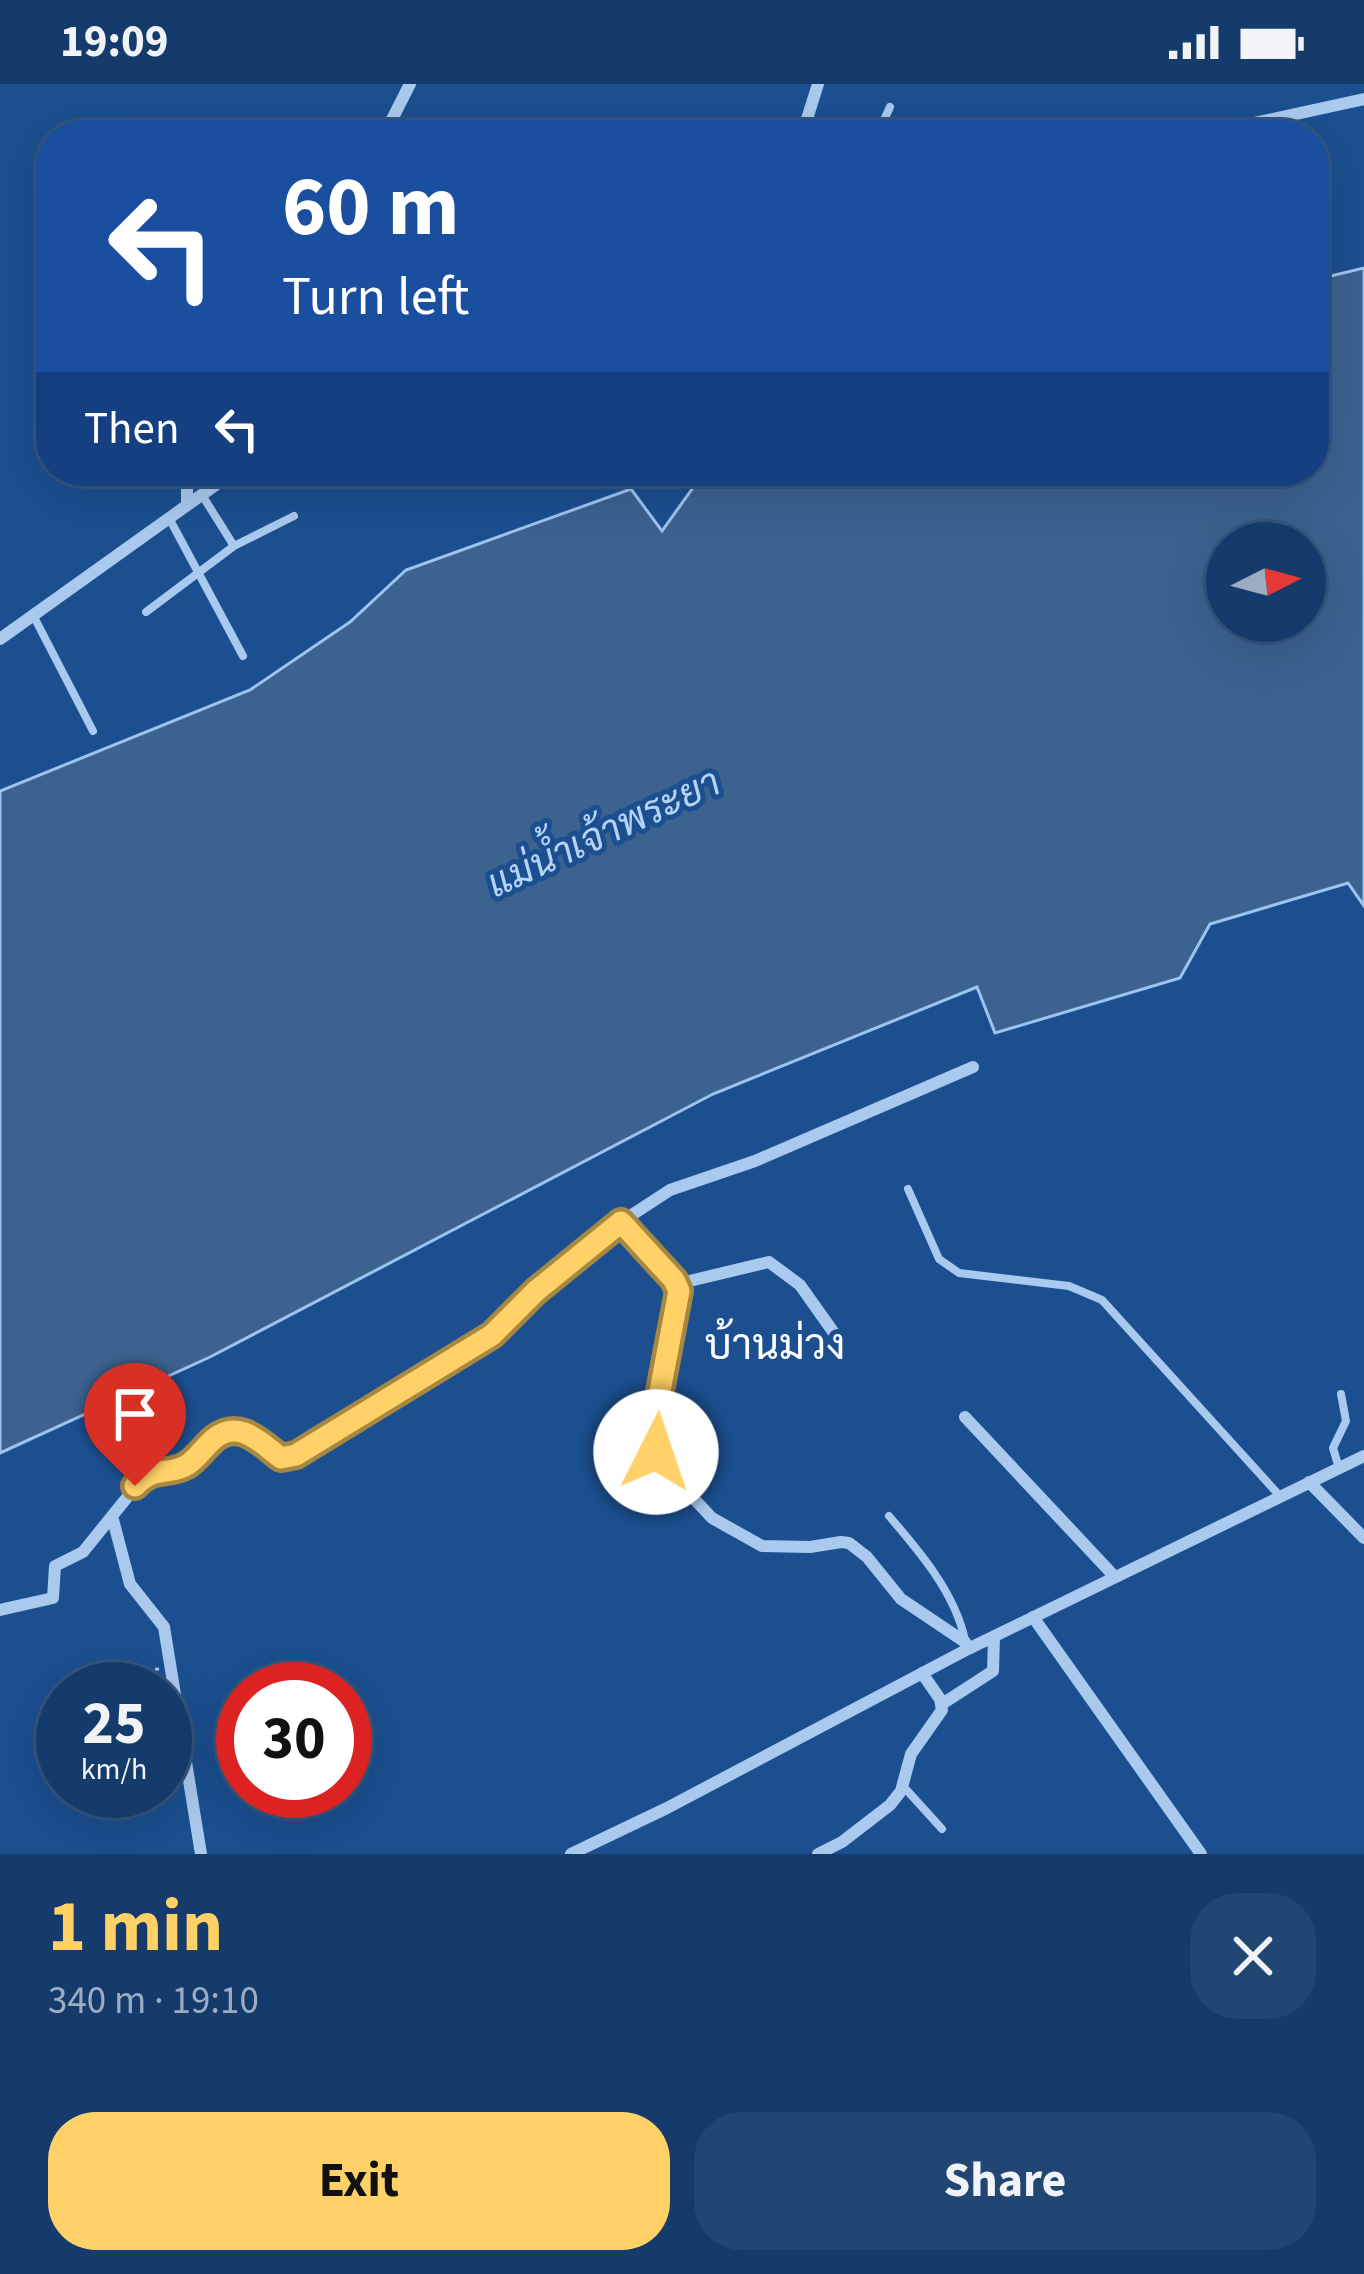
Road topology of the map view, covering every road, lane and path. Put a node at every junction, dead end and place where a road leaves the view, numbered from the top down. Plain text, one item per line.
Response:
1 (410, 84) edge
2 (818, 84) edge
3 (1364, 100) edge
4 (890, 106) dead end
5 (1282, 118) joint
6 (392, 120) edge
7 (807, 120) edge
8 (884, 120) edge
9 (1275, 120) edge
10 (188, 486) edge
11 (214, 486) edge
12 (202, 495) junction
13 (187, 503) junction
14 (168, 516) junction
15 (294, 516) dead end
16 (233, 546) junction
17 (197, 571) junction
18 (146, 612) dead end
19 (32, 614) junction
20 (0, 639) edge
21 (243, 656) dead end
22 (93, 731) dead end
23 (973, 1067) dead end
24 (908, 1189) dead end
25 (621, 1222) junction
26 (677, 1284) junction
27 (834, 1333) dead end
28 (1341, 1394) dead end
29 (964, 1417) dead end
30 (1364, 1456) edge
31 (1339, 1468) junction
32 (1309, 1482) junction
33 (1280, 1497) junction
34 (112, 1516) junction
35 (889, 1516) dead end
36 (1364, 1538) edge
37 (1115, 1577) junction
38 (0, 1610) edge
39 (1034, 1617) junction
40 (994, 1636) junction
41 (967, 1645) junction
42 (169, 1662) edge
43 (922, 1673) junction
44 (947, 1702) junction
45 (902, 1785) junction
46 (192, 1800) edge
47 (942, 1829) dead end
48 (201, 1854) edge
49 (572, 1854) edge
50 (818, 1854) edge
51 (1201, 1854) edge

1 - 6 street
2 - 7 street
3 - 5 street
4 - 8 lane
5 - 9 street
10 - 13 street
11 - 12 street
12 - 13 street
12 - 16 lane
13 - 14 street
14 - 17 lane
14 - 19 street
15 - 16 lane
16 - 17 lane
17 - 18 lane
17 - 21 lane
19 - 20 street
19 - 22 lane
23 - 25 street
24 - 33 lane
25 - 26 street
25 - 34 street
26 - 27 street
26 - 41 street
28 - 31 lane
29 - 37 street
30 - 31 street
31 - 32 street
32 - 33 street
32 - 36 street
33 - 37 street
34 - 38 street
34 - 42 street
35 - 41 lane
37 - 39 street
39 - 40 street
39 - 51 street
40 - 41 street
40 - 44 street
41 - 43 street
43 - 44 street
43 - 49 street
44 - 45 street
45 - 47 lane
45 - 50 street
46 - 48 street

